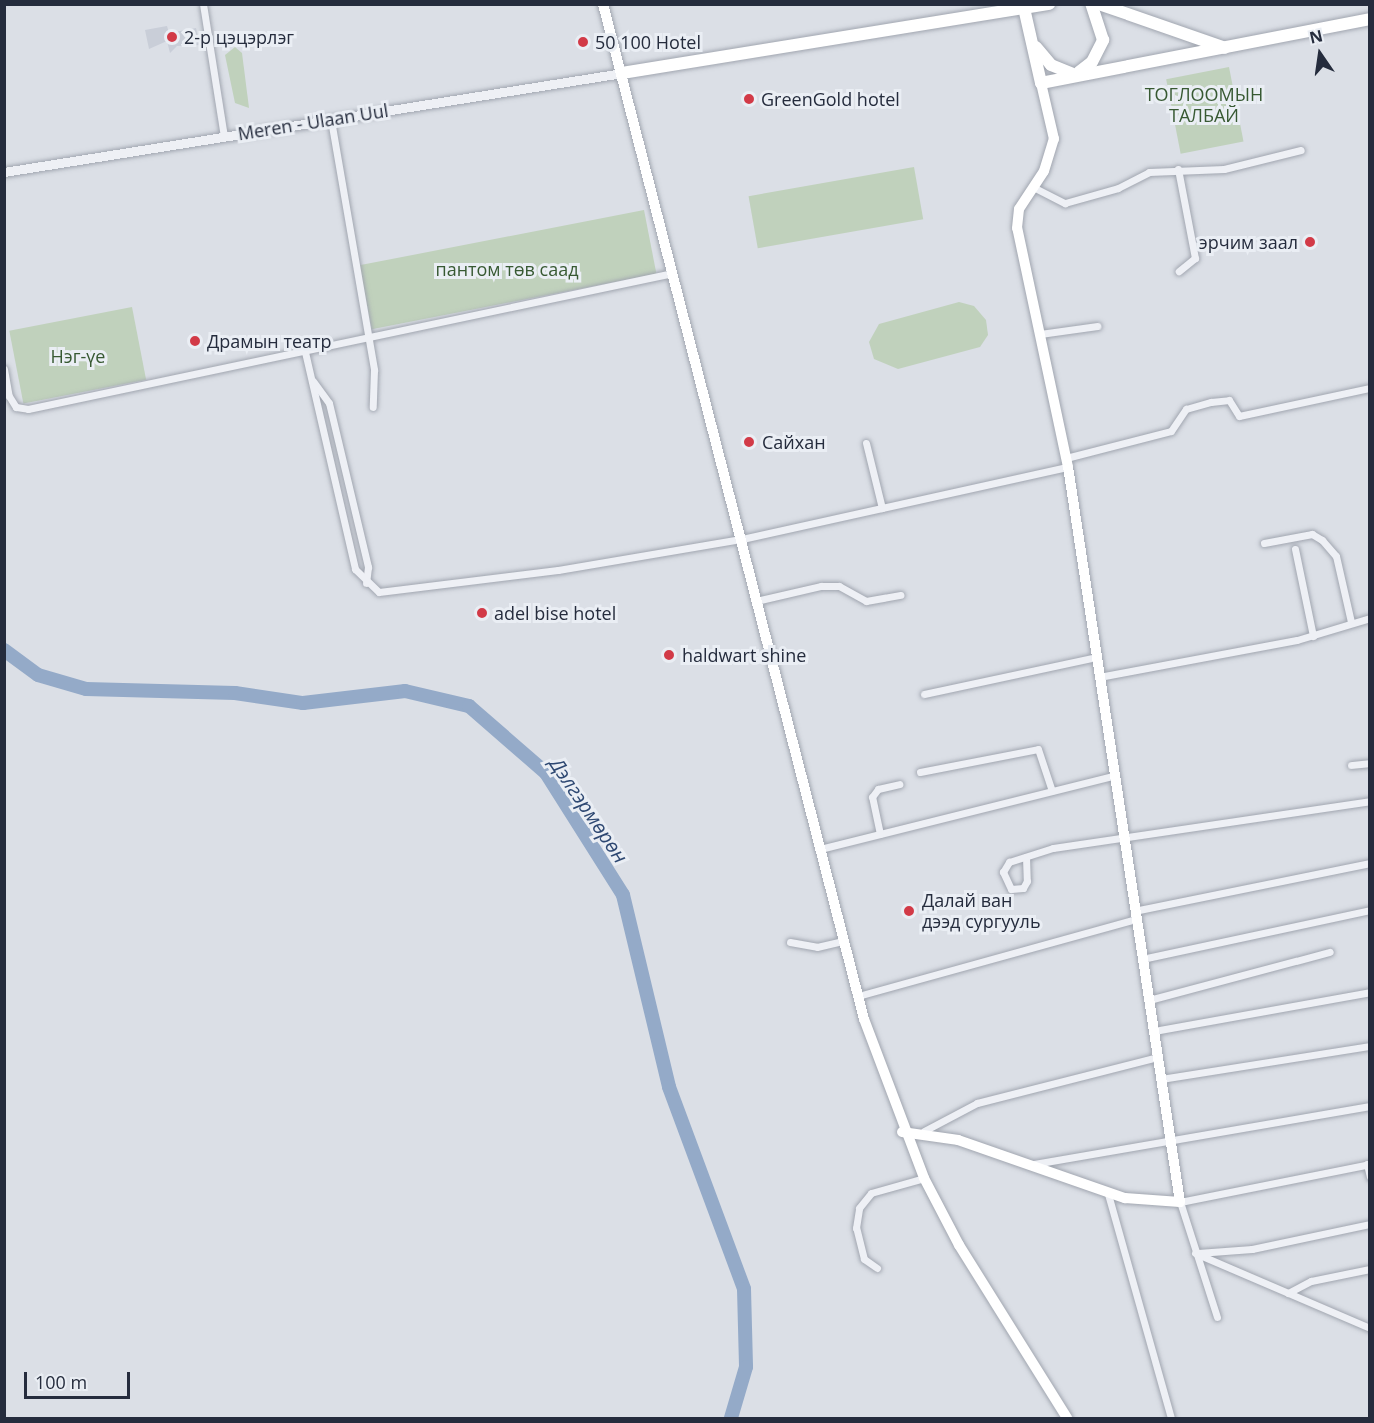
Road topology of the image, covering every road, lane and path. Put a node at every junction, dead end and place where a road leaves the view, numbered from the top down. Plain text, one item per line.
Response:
1 (203, 4) edge
2 (603, 4) edge
3 (1049, 4) edge
4 (1091, 4) edge
5 (1099, 4) edge
6 (1024, 6) edge
7 (1370, 20) edge
8 (1034, 44) junction
9 (1229, 49) junction
10 (1075, 73) junction
11 (622, 74) junction
12 (1041, 83) junction
13 (331, 120) junction
14 (224, 136) junction
15 (1301, 150) dead end
16 (1178, 169) junction
17 (4, 172) edge
18 (1033, 187) junction
19 (1179, 271) dead end
20 (673, 273) junction
21 (1097, 326) dead end
22 (1040, 334) junction
23 (369, 339) junction
24 (305, 352) junction
25 (4, 369) edge
26 (313, 381) junction
27 (1370, 388) edge
28 (373, 407) dead end
29 (866, 443) dead end
30 (1067, 463) junction
31 (882, 508) junction
32 (742, 539) junction
33 (1264, 543) dead end
34 (1295, 549) dead end
35 (366, 583) junction
36 (900, 595) dead end
37 (756, 601) junction
38 (1370, 618) edge
39 (1351, 622) junction
40 (1313, 636) junction
41 (1096, 657) junction
42 (1099, 677) junction
43 (924, 694) dead end
44 (1370, 762) edge
45 (1351, 765) dead end
46 (920, 772) dead end
47 (1112, 776) junction
48 (898, 784) dead end
49 (1052, 791) junction
50 (1370, 801) edge
51 (880, 834) junction
52 (1124, 841) junction
53 (820, 849) junction
54 (1026, 857) junction
55 (1370, 863) edge
56 (1370, 910) edge
57 (1135, 915) junction
58 (844, 941) junction
59 (790, 942) dead end
60 (1330, 952) dead end
61 (1142, 959) junction
62 (1370, 992) edge
63 (858, 996) junction
64 (1149, 999) junction
65 (1154, 1031) junction
66 (1370, 1046) edge
67 (1158, 1057) junction
68 (1161, 1079) junction
69 (1370, 1106) edge
70 (924, 1131) junction
71 (902, 1132) junction
72 (1171, 1141) junction
73 (1368, 1164) edge
74 (1025, 1166) junction
75 (1370, 1177) edge
76 (924, 1178) junction
77 (1108, 1194) junction
78 (1180, 1202) junction
79 (1370, 1224) edge
80 (1195, 1253) junction
81 (877, 1268) dead end
82 (1370, 1269) edge
83 (1288, 1293) junction
84 (1217, 1317) dead end
85 (1370, 1328) edge
86 (1066, 1419) edge
87 (1171, 1419) edge

1 - 14 street
2 - 11 main road
3 - 6 highway
4 - 10 highway
5 - 9 highway
6 - 8 highway
6 - 11 highway
7 - 9 highway
8 - 10 highway
8 - 12 highway
9 - 10 highway
10 - 12 highway
11 - 13 street, Meren - Ulaan Uul
11 - 20 main road
12 - 18 main road
13 - 14 street, Meren - Ulaan Uul
13 - 23 street
14 - 17 street, Meren - Ulaan Uul
15 - 16 street
16 - 18 street
16 - 19 street
18 - 22 main road
20 - 23 street
20 - 32 main road
21 - 22 street
22 - 30 main road
23 - 24 street
23 - 28 street
24 - 25 street
24 - 26 street
26 - 35 street
26 - 35 street
27 - 30 street
29 - 31 street
30 - 31 street
30 - 41 main road
31 - 32 street
32 - 35 street
32 - 37 main road
33 - 39 street
34 - 40 street
36 - 37 street
37 - 53 main road
38 - 39 street
39 - 40 street
40 - 42 street
41 - 42 main road
41 - 43 street
42 - 47 main road
44 - 45 street
46 - 49 street
47 - 49 street
47 - 52 main road
48 - 51 street
49 - 51 street
50 - 52 street
51 - 53 street
52 - 54 street
52 - 57 main road
53 - 58 main road
54 - 54 street
55 - 57 street
56 - 61 street
57 - 61 main road
57 - 63 street
58 - 59 street
58 - 63 main road
60 - 64 street
61 - 64 main road
62 - 65 street
63 - 71 main road
64 - 65 main road
65 - 67 main road
66 - 68 street
67 - 68 main road
67 - 70 street
68 - 72 main road
69 - 72 street
70 - 71 main road
70 - 74 main road
71 - 76 main road
72 - 74 street
72 - 78 main road
73 - 75 street
73 - 78 street
74 - 77 main road
76 - 81 street
76 - 86 main road
77 - 78 main road
77 - 87 street
78 - 80 street
79 - 80 street
80 - 83 street
80 - 84 street
82 - 83 street
83 - 85 street

